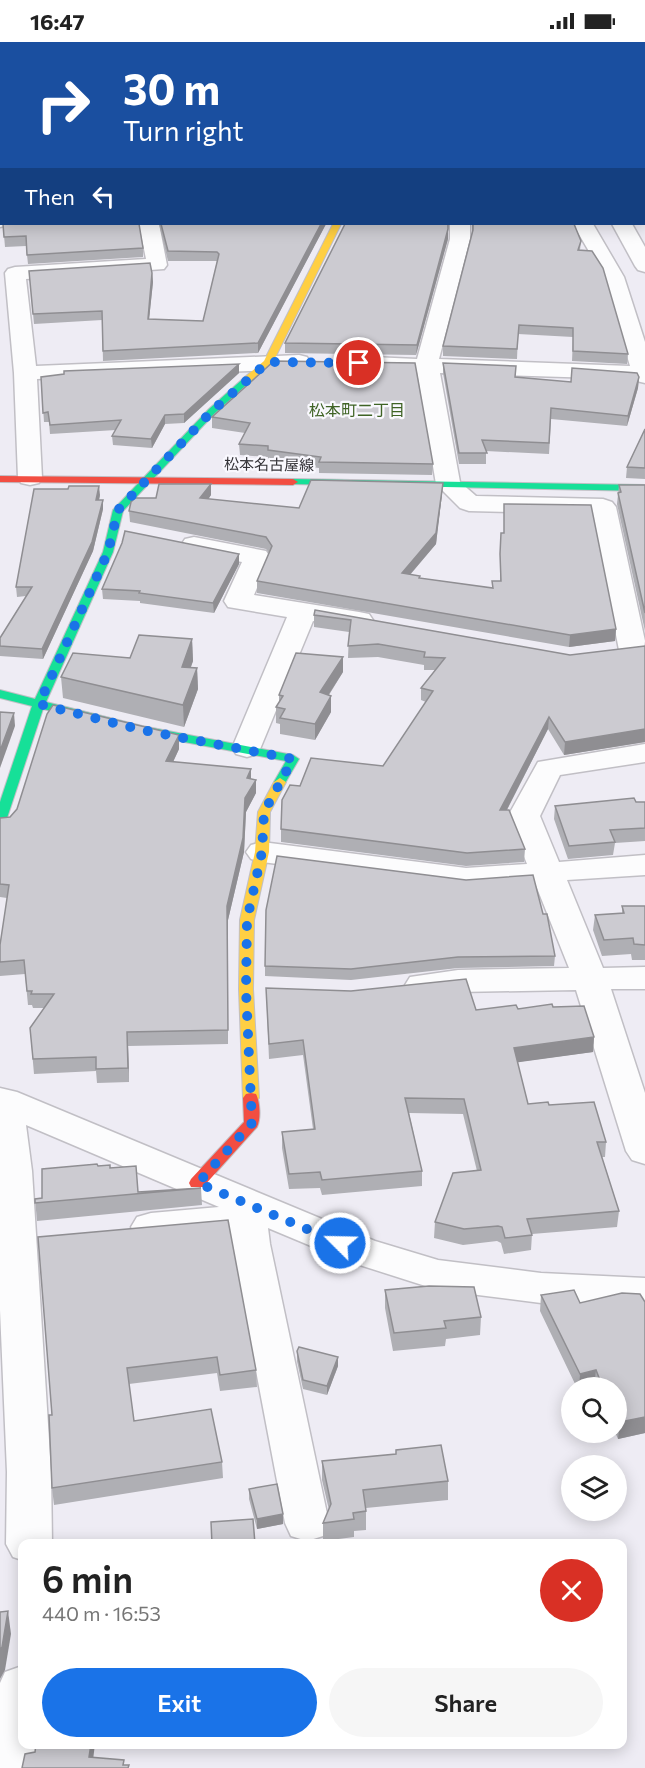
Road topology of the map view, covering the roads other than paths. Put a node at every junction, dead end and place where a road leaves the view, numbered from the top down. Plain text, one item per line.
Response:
1 (149, 225) edge
2 (336, 225) edge
3 (460, 225) edge
4 (584, 225) edge
5 (623, 225) edge
6 (645, 266) edge
7 (268, 362) junction
8 (325, 363) edge
9 (348, 363) edge
10 (428, 364) junction
11 (25, 373) junction
12 (645, 375) edge
13 (30, 478) junction
14 (0, 479) edge
15 (145, 479) junction
16 (448, 484) junction
17 (645, 489) edge
18 (169, 540) edge
19 (304, 610) junction
20 (385, 624) edge
21 (630, 650) edge
22 (0, 694) edge
23 (39, 704) junction
24 (247, 748) junction
25 (645, 753) edge
26 (0, 821) edge
27 (262, 852) junction
28 (645, 866) edge
29 (545, 872) junction
30 (590, 978) junction
31 (645, 978) edge
32 (386, 989) edge
33 (246, 990) junction
34 (281, 991) edge
35 (2, 1101) edge
36 (645, 1151) edge
37 (198, 1183) junction
38 (253, 1213) junction
39 (121, 1229) edge
40 (645, 1293) edge
41 (14, 1475) edge
42 (307, 1523) dead end
43 (28, 1539) edge
44 (18, 1714) edge
45 (10, 1768) edge

1 - 11 street
2 - 7 street
3 - 10 street
4 - 12 street
5 - 6 street
7 - 8 street
7 - 11 street
7 - 15 street
9 - 10 street
10 - 12 street
10 - 16 street
11 - 13 street
13 - 14 street, 松本名古屋線
13 - 15 street, 松本名古屋線
15 - 16 street, 松本名古屋線
15 - 23 street
16 - 17 street, 松本名古屋線
16 - 21 street
18 - 19 street
19 - 20 street
19 - 24 street
22 - 23 street
23 - 24 street
23 - 26 street
24 - 27 street
25 - 29 street
27 - 29 street
27 - 33 street
28 - 29 street
29 - 30 street
30 - 31 street
30 - 32 street
30 - 36 street
33 - 34 street
33 - 37 street
35 - 37 street
35 - 41 street
37 - 38 street
38 - 39 street
38 - 40 street
38 - 42 street
41 - 43 street
44 - 45 street

